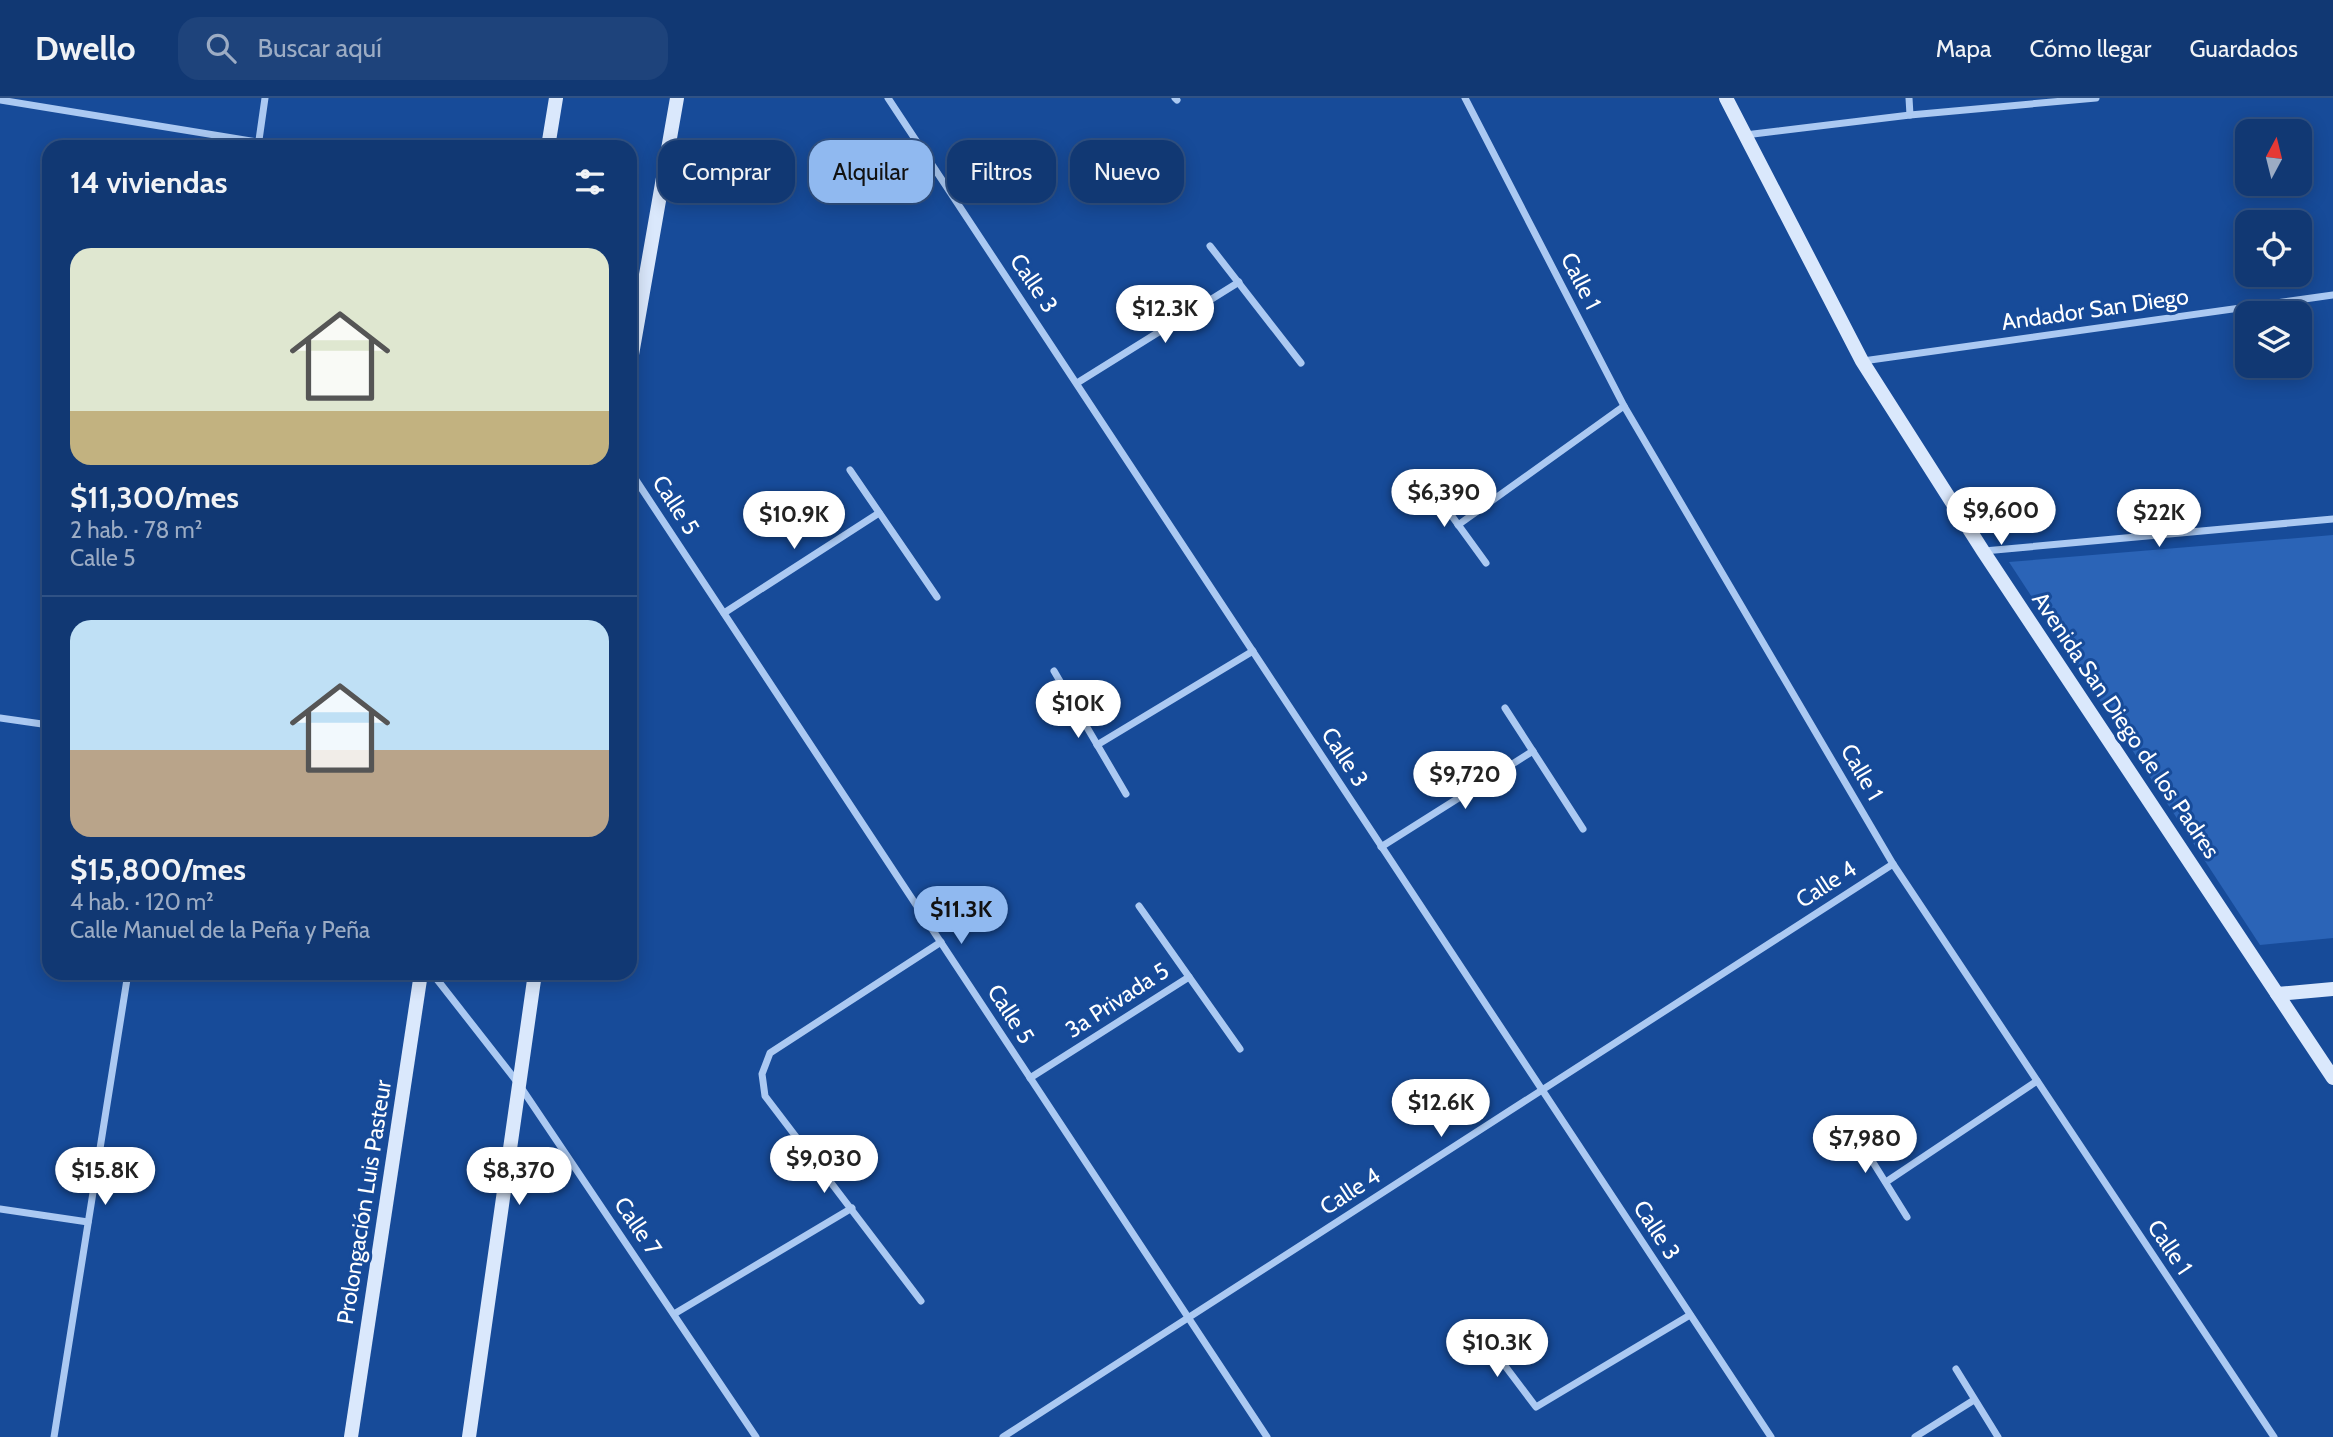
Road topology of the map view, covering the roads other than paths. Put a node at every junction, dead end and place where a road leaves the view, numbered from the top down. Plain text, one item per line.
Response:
1 (265, 98) edge
2 (556, 98) edge
3 (677, 98) edge
4 (888, 98) edge
5 (1465, 98) edge
6 (1726, 98) edge
7 (1909, 98) edge
8 (2096, 98) edge
9 (0, 100) edge
10 (1910, 115) junction
11 (1744, 135) junction
12 (235, 140) edge
13 (259, 140) edge
14 (549, 140) edge
15 (1210, 246) dead end
16 (1239, 282) junction
17 (2333, 295) edge
18 (637, 326) edge
19 (1862, 361) junction
20 (1301, 363) dead end
21 (1077, 383) junction
22 (1624, 405) junction
23 (850, 470) dead end
24 (1425, 479) dead end
25 (637, 482) edge
26 (879, 513) junction
27 (2333, 519) edge
28 (1458, 525) junction
29 (1983, 551) junction
30 (1486, 563) dead end
31 (937, 597) dead end
32 (723, 613) junction
33 (1253, 651) junction
34 (1054, 671) dead end
35 (1506, 708) dead end
36 (0, 718) edge
37 (42, 724) edge
38 (1097, 745) junction
39 (1533, 751) junction
40 (1126, 794) dead end
41 (1583, 829) dead end
42 (1381, 847) junction
43 (1893, 864) junction
44 (1139, 906) dead end
45 (941, 942) junction
46 (1189, 977) junction
47 (127, 980) edge
48 (420, 980) edge
49 (437, 980) edge
50 (534, 980) edge
51 (2333, 989) edge
52 (2277, 994) junction
53 (1240, 1049) dead end
54 (1030, 1078) junction
55 (2333, 1078) edge
56 (2037, 1081) junction
57 (518, 1083) junction
58 (1541, 1090) junction
59 (1846, 1119) dead end
60 (1885, 1182) junction
61 (852, 1208) junction
62 (0, 1209) edge
63 (1907, 1217) dead end
64 (88, 1222) junction
65 (921, 1301) dead end
66 (674, 1314) junction
67 (1690, 1315) junction
68 (1189, 1317) junction
69 (1481, 1334) dead end
70 (1956, 1368) dead end
71 (1974, 1400) junction
72 (54, 1437) edge
73 (351, 1437) edge
74 (469, 1437) edge
75 (756, 1437) edge
76 (1003, 1437) edge
77 (1267, 1437) edge
78 (1771, 1437) edge
79 (1915, 1437) edge
80 (1998, 1437) edge
81 (2274, 1437) edge

1 - 13 street
2 - 14 main road
3 - 18 main road
4 - 21 street, Calle 3
5 - 22 street, Calle 1
6 - 11 main road, Avenida San Diego de los Padres
7 - 10 street
8 - 10 street
9 - 12 street
10 - 11 street
11 - 19 main road, Avenida San Diego de los Padres
15 - 16 street
16 - 20 street
16 - 21 street
17 - 19 street, Andador San Diego
19 - 29 main road, Avenida San Diego de los Padres
21 - 33 street, Calle 3
22 - 28 street
22 - 43 street, Calle 1
23 - 26 street
24 - 28 street
25 - 32 street, Calle 5
26 - 31 street
26 - 32 street
27 - 29 street
28 - 30 street
29 - 52 main road, Avenida San Diego de los Padres
32 - 45 street, Calle 5
33 - 38 street
33 - 42 street, Calle 3
34 - 38 street
35 - 39 street
36 - 37 street
38 - 40 street
39 - 41 street
39 - 42 street
42 - 58 street, Calle 3
43 - 56 street, Calle 1
43 - 58 street, Calle 4
44 - 46 street, 3a Privada 5
45 - 54 street, Calle 5
45 - 61 street
46 - 53 street, 3a Privada 5
46 - 54 street, 3a Privada 5
47 - 64 street
48 - 73 main road, Prolongación Luis Pasteur
49 - 57 street, Calle 7
50 - 57 main road
51 - 52 main road
52 - 55 main road, Avenida San Diego de los Padres
54 - 68 street, Calle 5
56 - 60 street
56 - 81 street, Calle 1
57 - 66 street, Calle 7
57 - 74 main road
58 - 67 street, Calle 3
58 - 68 street, Calle 4
59 - 60 street
60 - 63 street
61 - 65 street
61 - 66 street
62 - 64 street
64 - 72 street
66 - 75 street, Calle 7
67 - 69 street
67 - 78 street, Calle 3
68 - 76 street, Calle 4
68 - 77 street, Calle 5
70 - 71 street
71 - 79 street
71 - 80 street

